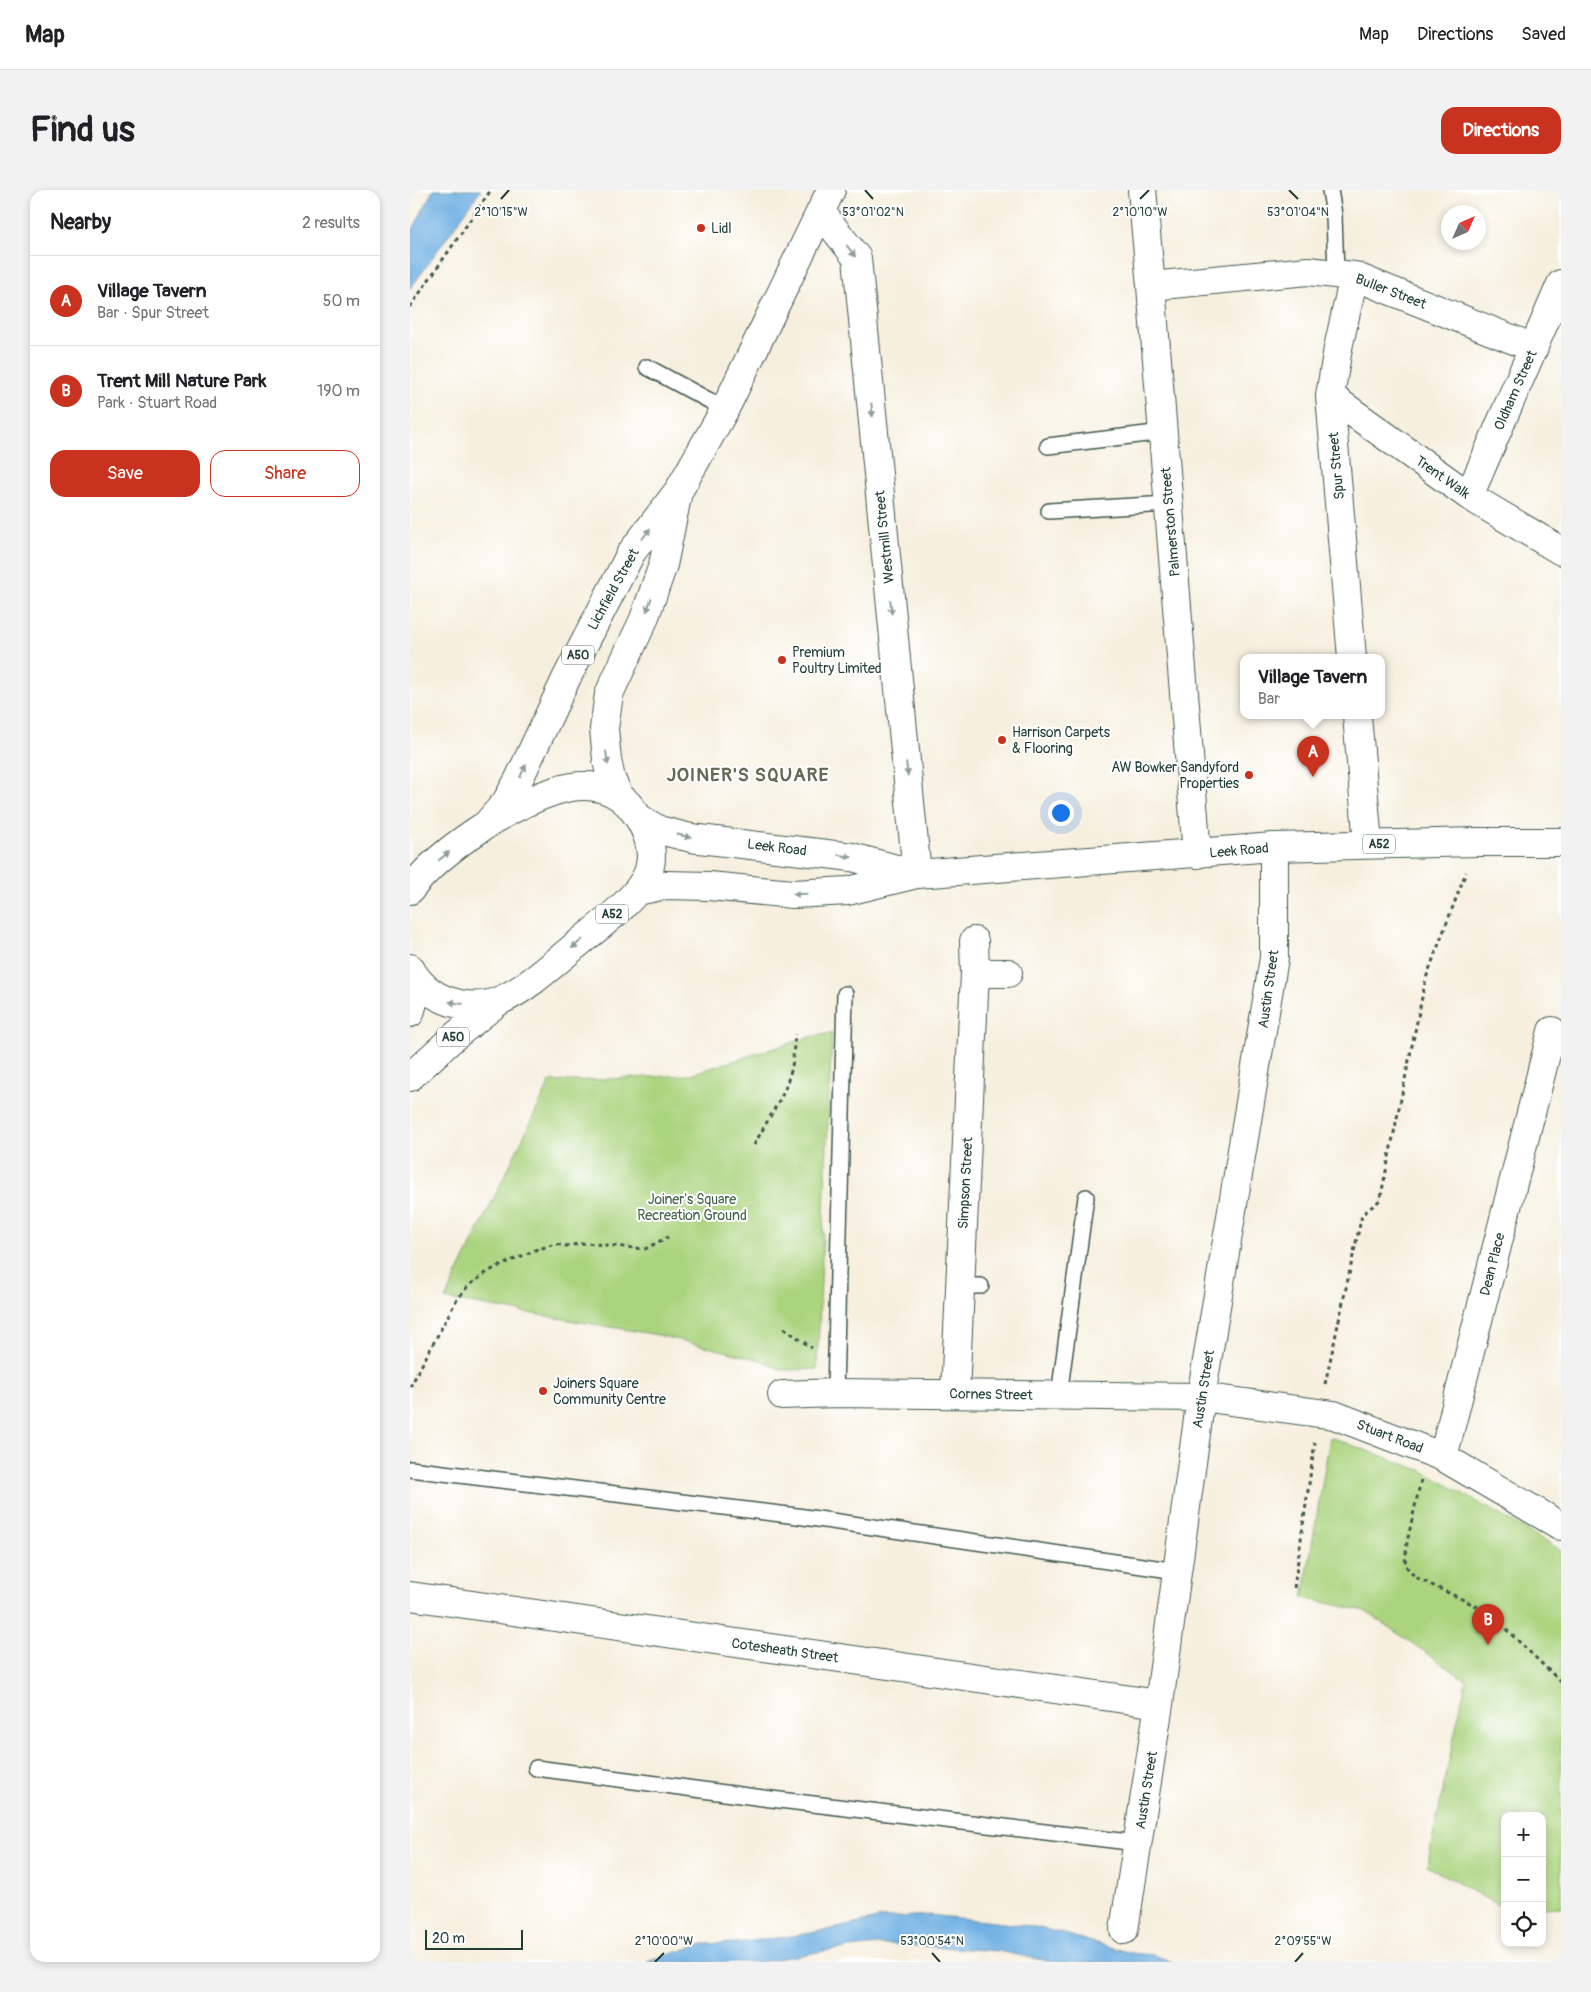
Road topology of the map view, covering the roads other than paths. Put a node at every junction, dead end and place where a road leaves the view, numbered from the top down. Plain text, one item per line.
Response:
1 (1142, 190) edge
2 (1330, 190) edge
3 (826, 201) edge
4 (1345, 275) junction
5 (1561, 284) edge
6 (1151, 286) junction
7 (1534, 348) junction
8 (646, 367) dead end
9 (1330, 396) junction
10 (725, 409) junction
11 (1162, 432) junction
12 (1048, 446) dead end
13 (679, 490) junction
14 (1469, 496) junction
15 (1168, 504) junction
16 (1049, 511) dead end
17 (1561, 551) edge
18 (1352, 654) edge
19 (1357, 719) edge
20 (619, 796) junction
21 (639, 818) junction
22 (486, 825) junction
23 (1561, 842) edge
24 (1368, 844) junction
25 (1274, 847) junction
26 (1197, 854) junction
27 (917, 874) junction
28 (410, 890) edge
29 (637, 891) junction
30 (974, 941) dead end
31 (975, 973) junction
32 (1008, 973) dead end
33 (414, 978) edge
34 (845, 994) dead end
35 (499, 1001) junction
36 (410, 1013) edge
37 (1552, 1031) dead end
38 (1551, 1075) edge
39 (410, 1077) edge
40 (1086, 1198) dead end
41 (835, 1393) junction
42 (955, 1393) junction
43 (782, 1395) dead end
44 (1059, 1395) junction
45 (1201, 1397) junction
46 (1436, 1454) junction
47 (410, 1469) edge
48 (1561, 1526) edge
49 (1178, 1563) junction
50 (410, 1596) edge
51 (1159, 1704) junction
52 (536, 1768) dead end
53 (1137, 1843) junction
54 (1124, 1930) dead end

1 - 6 main road, Palmerston Street
2 - 4 lane
3 - 10 main road, Lichfield Street / A50
3 -> 27 main road, Westmill Street
4 - 6 main road, Buller Street
4 - 7 main road, Buller Street
4 - 9 main road, Spur Street
5 - 7 main road, Oldham Street
6 - 11 main road, Palmerston Street
7 - 14 main road, Oldham Street
8 - 10 lane
9 - 14 main road, Trent Walk
9 - 18 main road, Spur Street
10 - 13 main road, Lichfield Street / A50
11 - 12 lane
11 - 15 main road, Palmerston Street
13 -> 20 main road, Lichfield Street / A50
22 -> 13 main road, Lichfield Street / A50
14 - 17 main road, Trent Walk
15 - 16 lane
15 - 26 main road, Palmerston Street
19 - 24 main road
20 - 21 main road, A52
20 - 22 main road, A52
21 -> 27 main road, Leek Road / A52
21 - 29 main road, A52
28 -> 22 main road, A52
23 - 24 main road, Leek Road / A52
24 - 25 main road, Leek Road / A52
25 - 26 main road, Leek Road / A52
25 - 45 main road, Austin Street
26 - 27 main road, Leek Road / A52
27 -> 29 main road, Leek Road / A52
29 -> 35 main road, A52
30 - 31 main road, Simpson Street
31 - 32 main road
31 - 42 main road, Simpson Street
35 -> 33 main road, A52
33 - 36 main road
34 - 41 lane
35 - 39 main road, A50
37 - 38 main road, Dean Place
38 - 46 main road, Dean Place
40 - 44 lane
41 - 42 main road, Cornes Street
41 - 43 main road, Cornes Street
42 - 44 main road, Cornes Street
44 - 45 main road, Cornes Street
45 - 46 main road, Stuart Road
45 - 49 main road, Austin Street
46 - 48 main road, Stuart Road
47 - 49 lane
49 - 51 main road, Austin Street
50 - 51 main road, Cotesheath Street
51 - 53 main road, Austin Street
52 - 53 lane
53 - 54 main road, Austin Street

